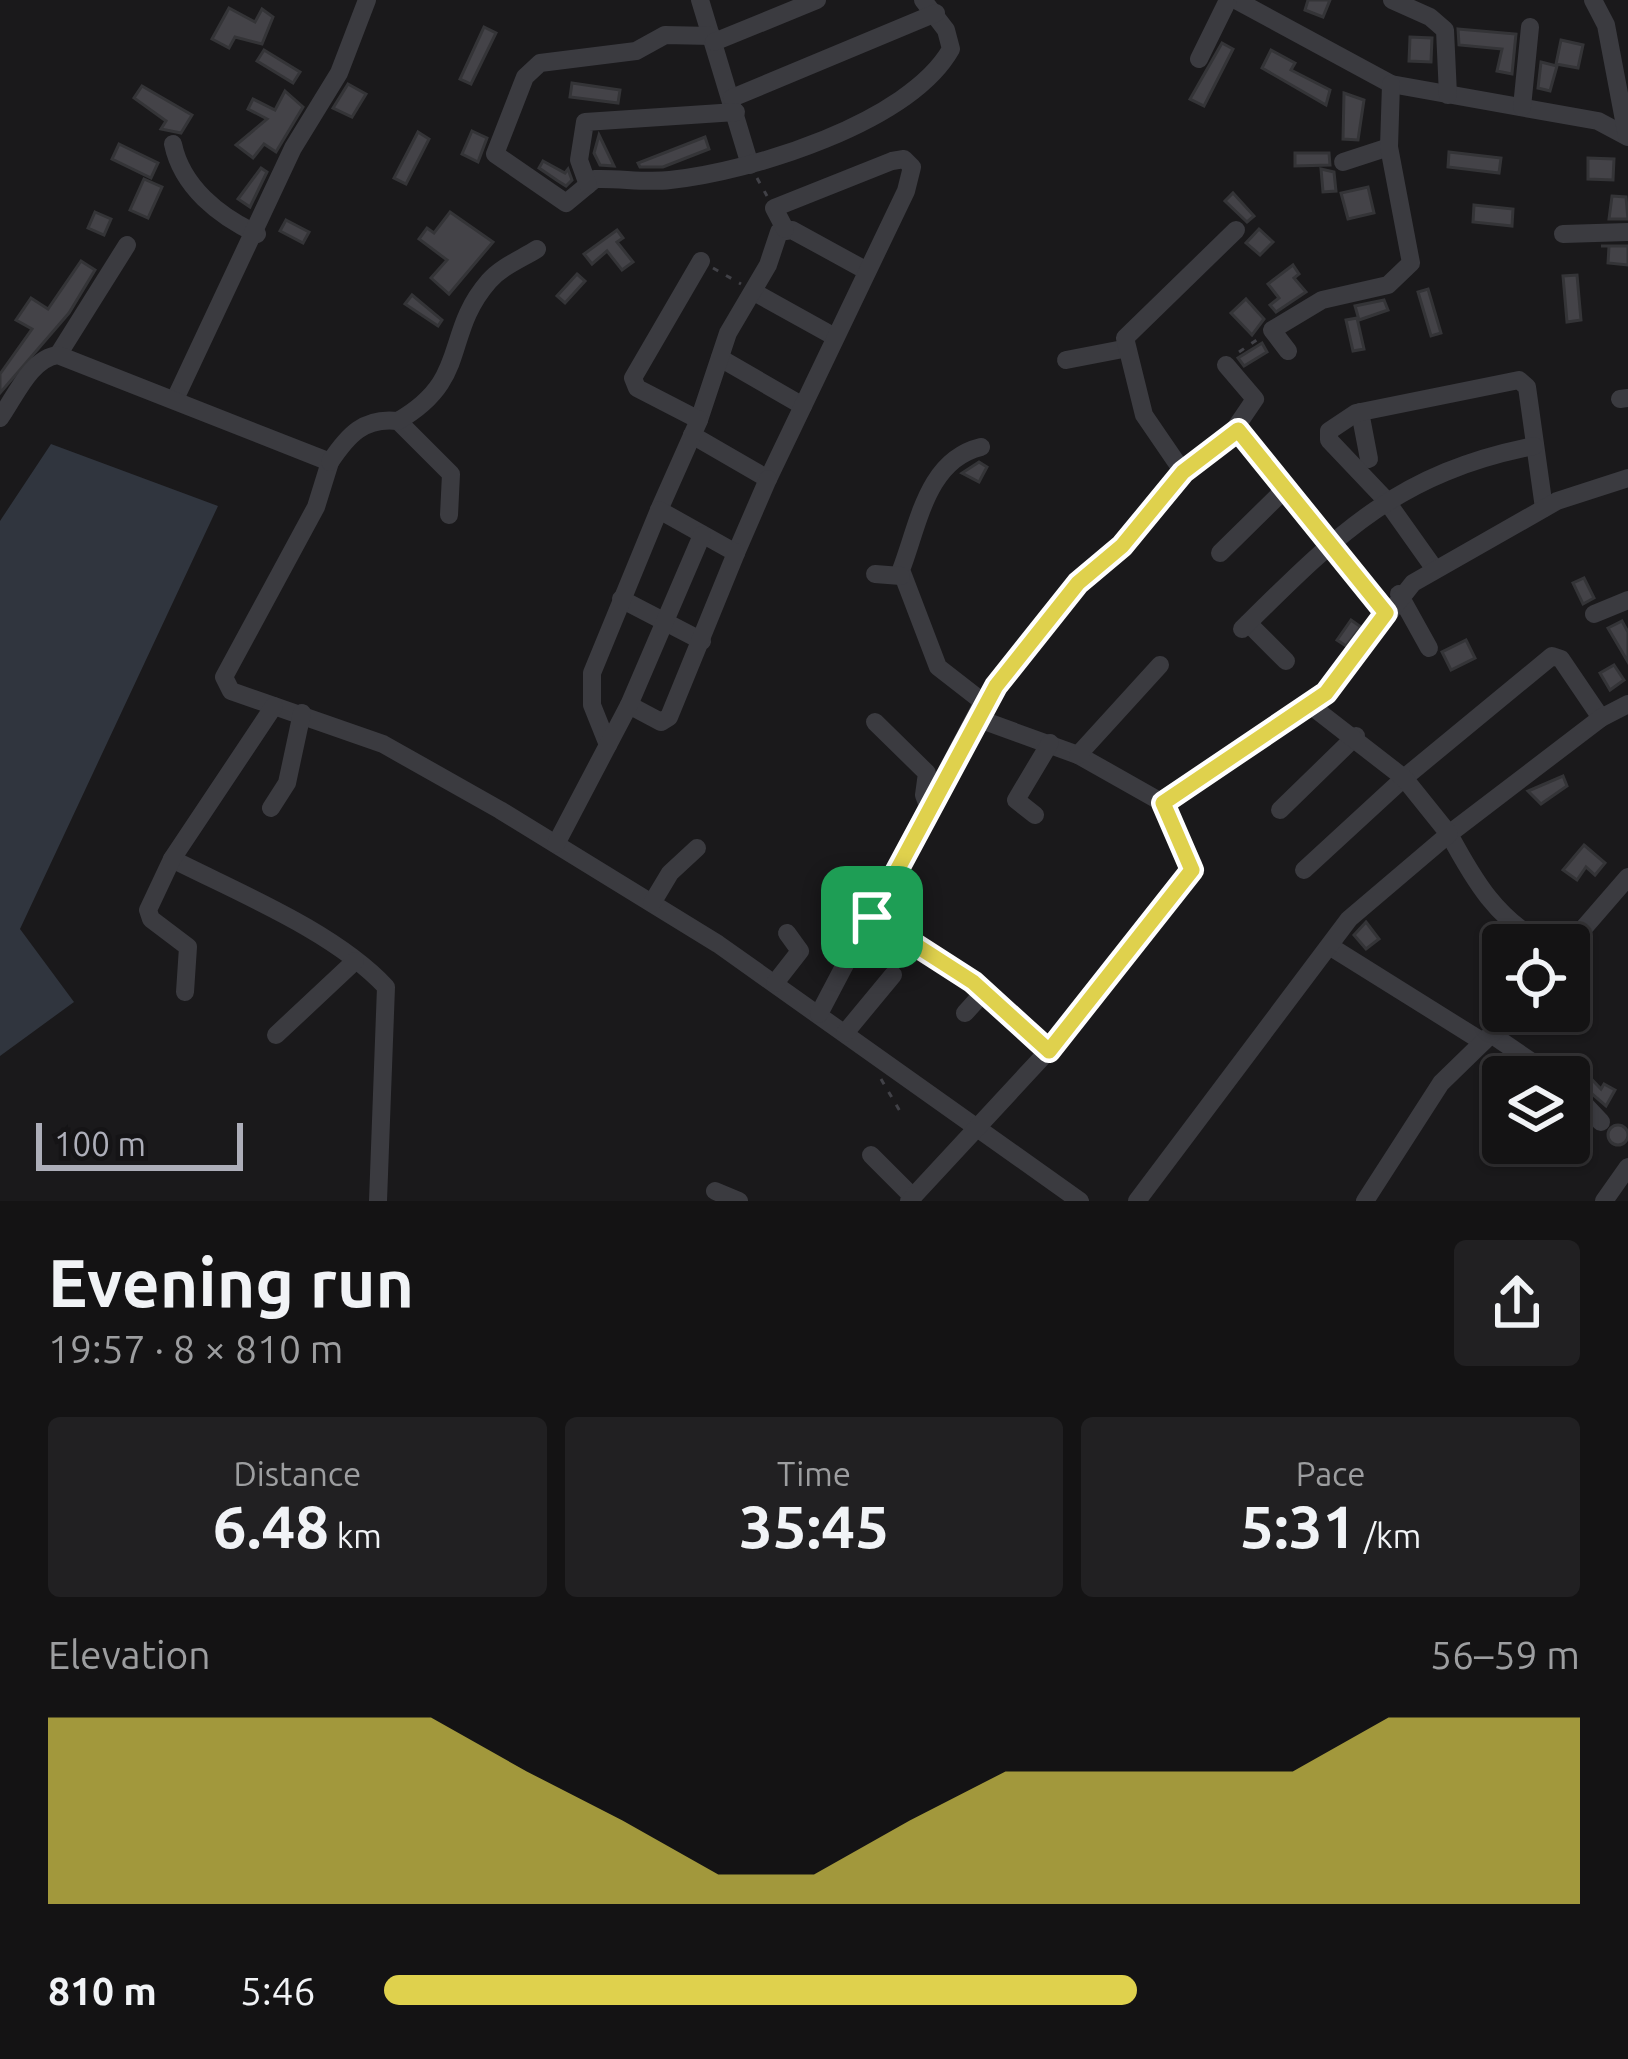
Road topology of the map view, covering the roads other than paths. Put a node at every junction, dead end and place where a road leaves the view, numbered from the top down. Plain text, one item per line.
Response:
1 (367, 0) edge
2 (700, 0) edge
3 (817, 0) edge
4 (1232, 0) edge
5 (1392, 0) edge
6 (1593, 0) edge
7 (929, 7) edge
8 (1529, 27) dead end
9 (713, 39) junction
10 (1199, 59) dead end
11 (1391, 84) junction
12 (1448, 95) junction
13 (734, 105) junction
14 (1522, 107) junction
15 (1628, 136) edge
16 (173, 145) dead end
17 (1389, 147) junction
18 (1343, 161) dead end
19 (750, 165) junction
20 (588, 184) junction
21 (785, 229) junction
22 (1236, 230) dead end
23 (1628, 232) edge
24 (257, 234) junction
25 (1563, 234) dead end
26 (127, 245) dead end
27 (537, 249) dead end
28 (701, 261) road end
29 (867, 271) junction
30 (754, 292) junction
31 (835, 337) junction
32 (1123, 349) junction
33 (1288, 351) dead end
34 (58, 355) junction
35 (720, 358) junction
36 (1066, 359) dead end
37 (1226, 365) road end
38 (176, 397) junction
39 (803, 406) junction
40 (1360, 412) junction
41 (0, 418) edge
42 (398, 421) junction
43 (696, 427) junction
44 (1238, 430) junction
45 (1534, 446) junction
46 (981, 447) dead end
47 (1369, 459) dead end
48 (330, 462) junction
49 (1183, 472) junction
50 (1628, 478) edge
51 (768, 479) junction
52 (1283, 491) junction
53 (1385, 499) junction
54 (1544, 508) junction
55 (659, 510) junction
56 (449, 515) dead end
57 (703, 536) junction
58 (1328, 546) junction
59 (736, 553) junction
60 (1220, 553) dead end
61 (1434, 568) junction
62 (875, 574) dead end
63 (902, 576) junction
64 (1399, 594) junction
65 (620, 599) junction
66 (1628, 600) edge
67 (1386, 613) junction
68 (1594, 614) dead end
69 (665, 622) junction
70 (702, 641) junction
71 (1430, 648) dead end
72 (1286, 661) dead end
73 (1160, 665) dead end
74 (1628, 704) edge
75 (628, 705) junction
76 (1310, 705) junction
77 (274, 706) junction
78 (981, 711) junction
79 (302, 713) junction
80 (1601, 718) junction
81 (875, 722) dead end
82 (1356, 736) junction
83 (1050, 743) junction
84 (608, 745) junction
85 (1078, 755) junction
86 (1404, 778) junction
87 (1163, 803) junction
88 (271, 808) dead end
89 (1280, 810) dead end
90 (930, 812) junction
91 (1035, 815) dead end
92 (1449, 834) junction
93 (556, 844) junction
94 (697, 848) dead end
95 (172, 859) junction
96 (1304, 869) dead end
97 (1625, 887) edge
98 (652, 903) junction
99 (872, 917) junction
100 (1511, 924) edge
101 (1589, 924) edge
102 (787, 933) dead end
103 (1331, 947) junction
104 (355, 961) junction
105 (893, 975) dead end
106 (775, 983) junction
107 (185, 992) dead end
108 (985, 992) junction
109 (965, 1013) dead end
110 (819, 1014) junction
111 (1493, 1032) edge
112 (845, 1033) junction
113 (276, 1035) dead end
114 (1487, 1038) junction
115 (1049, 1051) junction
116 (1518, 1056) edge
117 (1590, 1110) edge
118 (1601, 1122) dead end
119 (977, 1126) junction
120 (871, 1155) dead end
121 (1628, 1167) edge
122 (715, 1191) dead end
123 (911, 1199) edge
124 (377, 1201) edge
125 (739, 1201) edge
126 (1080, 1201) edge
127 (1137, 1201) edge
128 (1365, 1201) edge
129 (1604, 1201) edge

1 - 24 street
2 - 9 street
3 - 9 street
4 - 10 street
4 - 11 street
5 - 12 street
6 - 15 street
7 - 13 street
7 - 19 street
8 - 14 street
9 - 13 street
9 - 20 street
11 - 12 street
11 - 17 street
12 - 14 street
13 - 19 street
13 - 20 street
14 - 15 street
16 - 24 street
17 - 18 street
17 - 33 street
19 - 20 street
21 - 29 street
21 - 29 street
21 - 30 street
22 - 32 street
23 - 25 street
24 - 38 street
26 - 34 street
27 - 42 street
28 - 43 street
29 - 31 street
30 - 31 street
30 - 35 street
31 - 39 street
32 - 36 street
32 - 49 street
34 - 38 street
34 - 41 street
35 - 39 street
35 - 43 street
37 - 44 street
38 - 48 street
39 - 51 street
40 - 45 street
40 - 47 street
40 - 53 street
42 - 48 street
42 - 56 street
43 - 51 street
43 - 55 street
44 - 49 street
44 - 52 street
45 - 53 street
45 - 54 street
46 - 63 street
48 - 77 street
49 - 78 street
50 - 54 street
51 - 59 street
52 - 58 street
52 - 60 street
53 - 58 street
53 - 61 street
54 - 61 street
55 - 57 street
55 - 65 street
57 - 59 street
57 - 69 street
58 - 67 street
58 - 72 street
59 - 70 street
61 - 64 street
62 - 63 street
63 - 78 street
64 - 67 street
64 - 71 street
65 - 69 street
65 - 84 street
66 - 68 street
67 - 76 street
69 - 70 street
69 - 75 street
70 - 75 street
73 - 85 street
74 - 80 street
75 - 84 street
76 - 82 street
76 - 87 street
77 - 79 street
77 - 95 street
78 - 83 street
78 - 90 street
79 - 88 street
79 - 93 street
80 - 86 street
80 - 92 street
81 - 90 street
82 - 86 street
82 - 89 street
83 - 85 street
83 - 91 street
84 - 93 street
85 - 87 street
86 - 92 street
86 - 96 street
87 - 115 street
90 - 99 street
92 - 100 street
92 - 103 street
93 - 98 street
94 - 98 street
95 - 104 street
95 - 107 street
97 - 101 street
98 - 106 street
99 - 108 street
99 - 110 street
102 - 106 street
103 - 114 street
103 - 127 street
104 - 113 street
104 - 124 street
105 - 112 street
106 - 110 street
108 - 109 street
108 - 115 street
110 - 112 street
111 - 114 street
112 - 119 street
114 - 116 street
114 - 128 street
115 - 119 street
117 - 118 street
119 - 123 street
119 - 126 street
120 - 123 street
121 - 129 street
122 - 125 street

